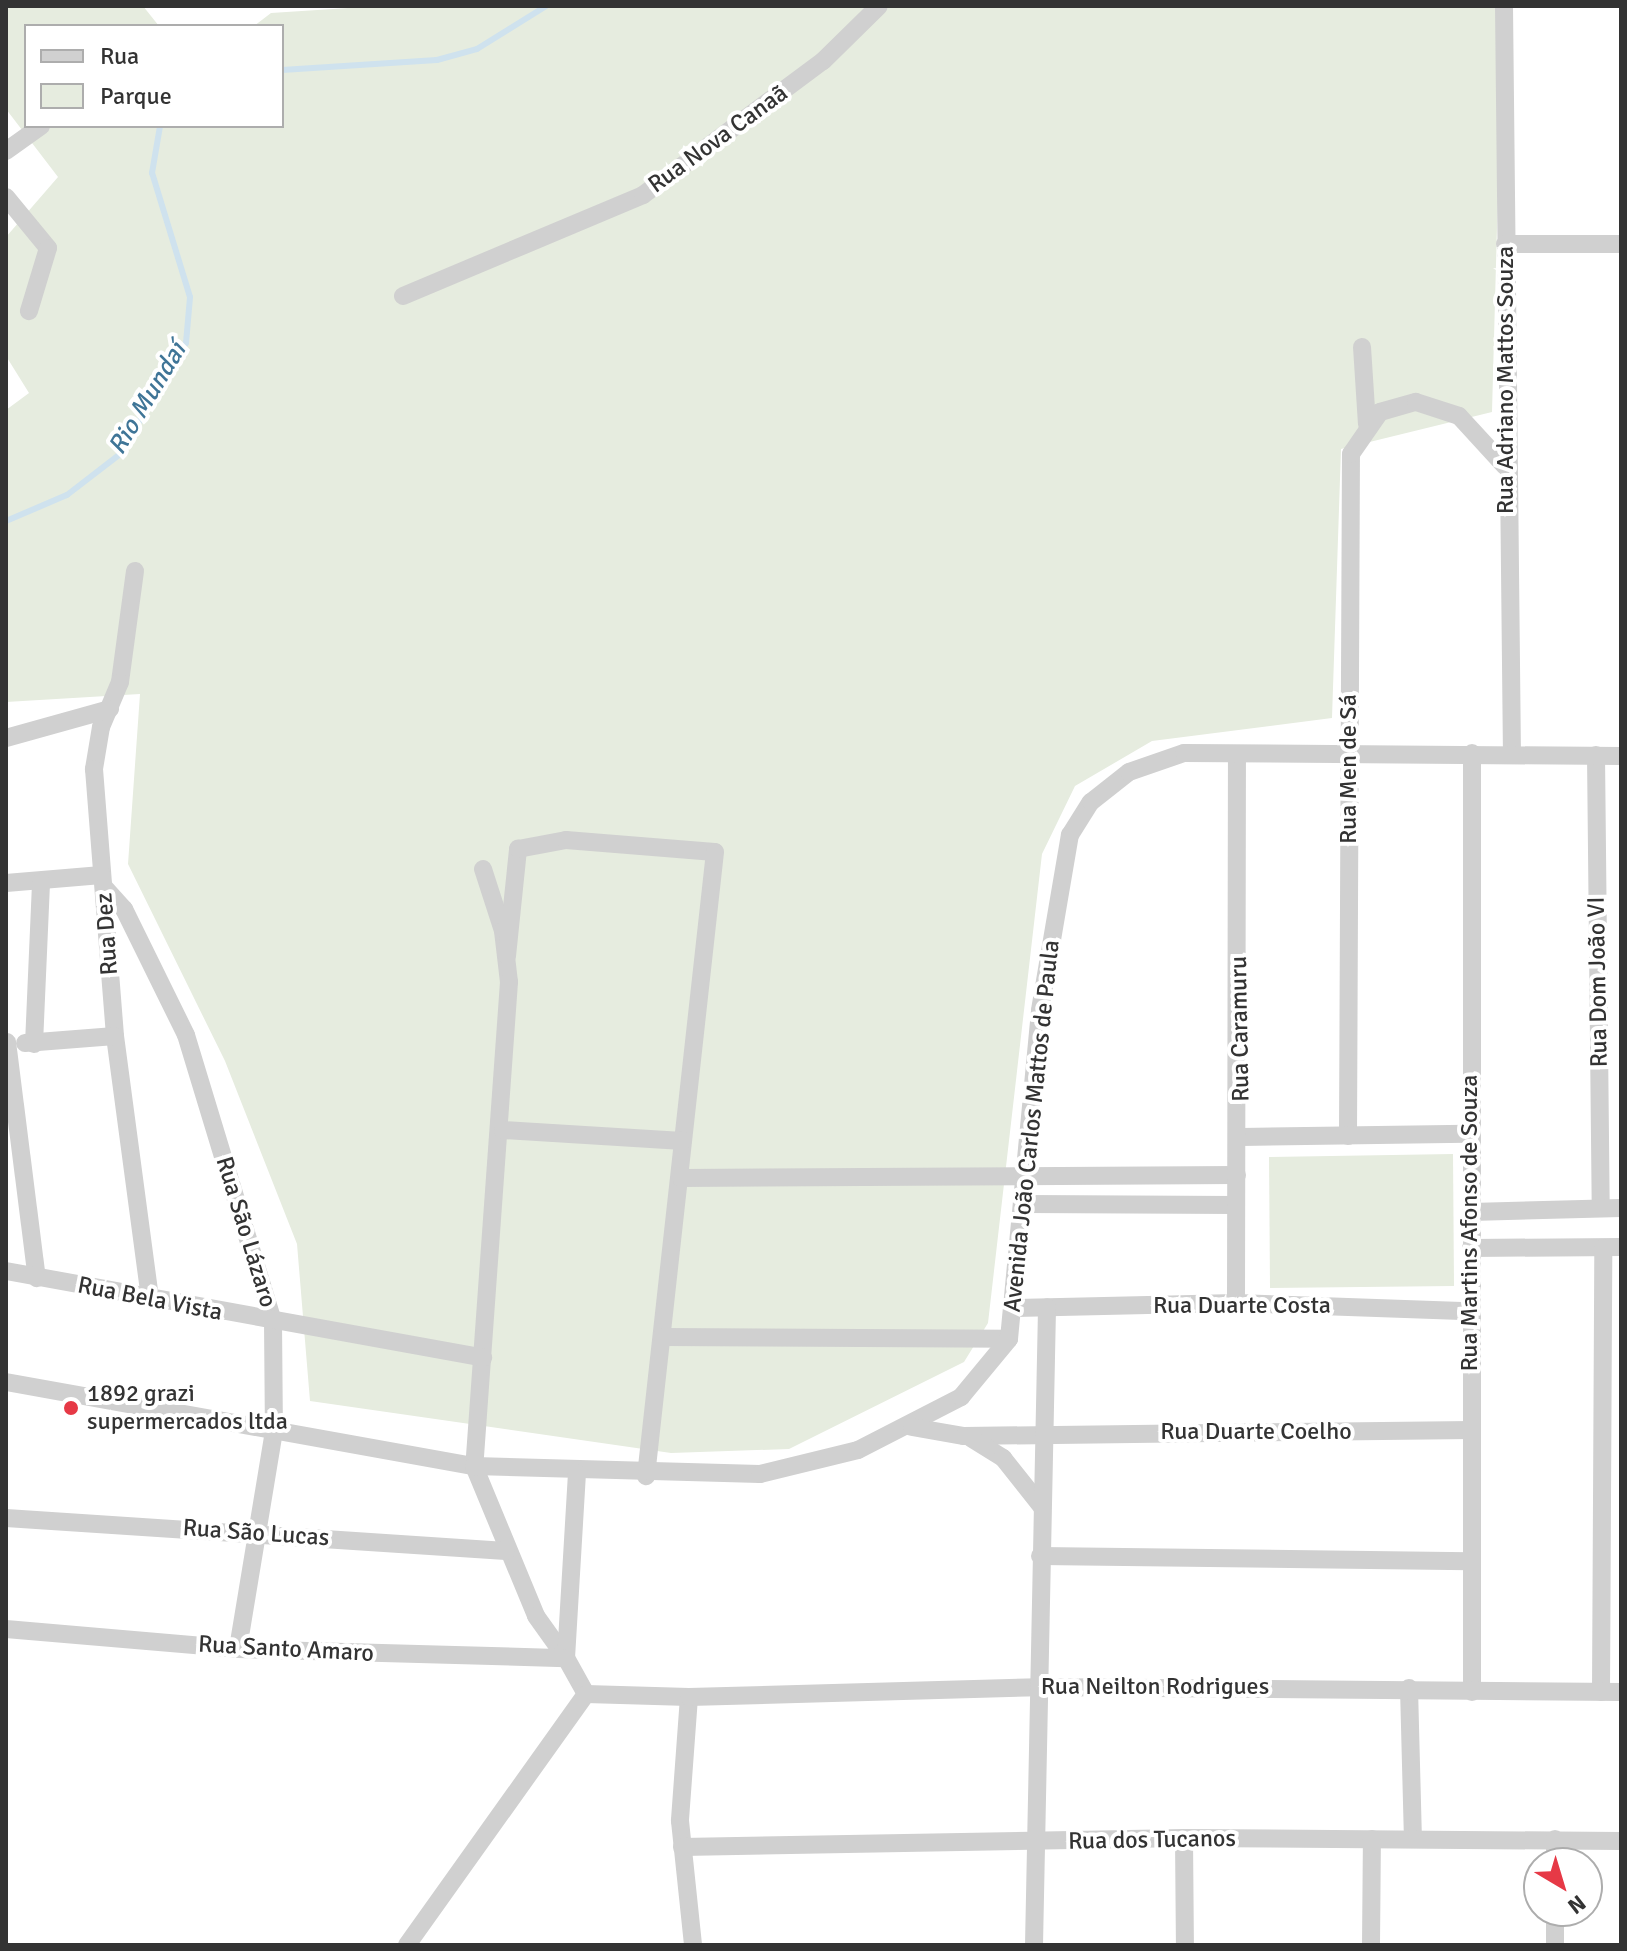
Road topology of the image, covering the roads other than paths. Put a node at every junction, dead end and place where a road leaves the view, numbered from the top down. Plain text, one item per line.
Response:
1 (879, 6) edge
2 (1504, 6) edge
3 (38, 128) edge
4 (6, 151) edge
5 (6, 197) edge
6 (1505, 244) junction
7 (1621, 244) edge
8 (403, 296) dead end
9 (29, 311) dead end
10 (1362, 347) dead end
11 (1373, 418) junction
12 (1505, 466) junction
13 (135, 571) dead end
14 (110, 709) junction
15 (6, 738) edge
16 (1472, 753) junction
17 (1349, 754) junction
18 (1512, 754) junction
19 (1237, 755) junction
20 (1596, 755) junction
21 (1621, 756) edge
22 (483, 869) dead end
23 (103, 881) junction
24 (41, 882) junction
25 (6, 883) edge
26 (507, 956) junction
27 (115, 1036) junction
28 (7, 1042) edge
29 (34, 1044) junction
30 (503, 1130) junction
31 (1467, 1134) junction
32 (1348, 1136) junction
33 (1241, 1137) junction
34 (683, 1141) junction
35 (11, 1155) edge
36 (1237, 1175) junction
37 (681, 1178) junction
38 (1024, 1180) junction
39 (1025, 1204) junction
40 (1236, 1205) junction
41 (1601, 1208) junction
42 (1621, 1208) edge
43 (1471, 1212) junction
44 (1471, 1248) junction
45 (1612, 1248) edge
46 (6, 1271) edge
47 (37, 1278) junction
48 (150, 1300) junction
49 (1236, 1303) junction
50 (1047, 1307) junction
51 (1015, 1308) junction
52 (1469, 1311) junction
53 (273, 1322) junction
54 (662, 1337) junction
55 (1009, 1339) junction
56 (483, 1358) junction
57 (6, 1382) edge
58 (912, 1427) junction
59 (1472, 1430) junction
60 (274, 1431) junction
61 (1040, 1433) junction
62 (964, 1436) junction
63 (474, 1466) junction
64 (577, 1473) junction
65 (646, 1476) junction
66 (1042, 1507) junction
67 (6, 1518) edge
68 (259, 1532) junction
69 (506, 1551) junction
70 (1040, 1556) junction
71 (1470, 1561) junction
72 (6, 1629) edge
73 (238, 1649) junction
74 (566, 1658) junction
75 (1037, 1687) junction
76 (1409, 1688) junction
77 (1472, 1692) junction
78 (1601, 1692) junction
79 (1621, 1692) edge
80 (586, 1694) junction
81 (689, 1697) junction
82 (1184, 1838) junction
83 (1372, 1839) junction
84 (1413, 1839) junction
85 (1555, 1839) junction
86 (1621, 1841) edge
87 (1037, 1843) junction
88 (682, 1847) junction
89 (1555, 1847) edge
90 (407, 1945) edge
91 (693, 1945) edge
92 (1034, 1945) edge
93 (1185, 1945) edge
94 (1371, 1945) edge

1 - 8 street, Rua Nova Canaã
2 - 6 street, Rua Adriano Mattos Souza
3 - 4 street
5 - 9 street
6 - 7 street
6 - 12 street, Rua Adriano Mattos Souza
10 - 11 street
11 - 12 street
11 - 17 street, Rua Men de Sá
12 - 18 street, Rua Adriano Mattos Souza
13 - 14 street, Rua Dez
14 - 15 street
14 - 23 street, Rua Dez
16 - 17 street, Avenida João Carlos Mattos de Paula
16 - 18 street, Avenida João Carlos Mattos de Paula
16 - 31 street, Rua Martins Afonso de Souza
17 - 19 street, Avenida João Carlos Mattos de Paula
17 - 32 street, Rua Men de Sá
18 - 20 street, Avenida João Carlos Mattos de Paula
19 - 33 street, Rua Caramuru
19 - 38 street, Avenida João Carlos Mattos de Paula
20 - 21 street, Avenida João Carlos Mattos de Paula
20 - 41 street, Rua Dom João VI
22 - 26 street
23 - 24 street
23 - 27 street, Rua Dez
23 - 53 street, Rua São Lázaro
24 - 25 street
24 - 29 street
26 - 30 street
26 - 34 street
27 - 29 street
27 - 48 street, Rua Dez
28 - 29 street
28 - 35 street
30 - 34 street
30 - 56 street
31 - 32 street
31 - 43 street, Rua Martins Afonso de Souza
32 - 33 street
33 - 36 street, Rua Caramuru
34 - 37 street
35 - 47 street
36 - 38 street
36 - 40 street, Rua Caramuru
37 - 38 street
37 - 54 street
38 - 39 street, Avenida João Carlos Mattos de Paula
39 - 40 street
39 - 51 street, Avenida João Carlos Mattos de Paula
40 - 49 street, Rua Caramuru
41 - 42 street
41 - 43 street
43 - 44 street, Rua Martins Afonso de Souza
44 - 45 street
44 - 52 street, Rua Martins Afonso de Souza
45 - 78 street
46 - 47 street, Rua Bela Vista
47 - 48 street, Rua Bela Vista
48 - 53 street, Rua Bela Vista
49 - 50 street, Rua Duarte Costa
49 - 52 street, Rua Duarte Costa
50 - 51 street, Rua Duarte Costa
50 - 61 street
51 - 55 street, Avenida João Carlos Mattos de Paula
52 - 59 street, Rua Martins Afonso de Souza
53 - 56 street, Rua Bela Vista
53 - 60 street, Rua São Lázaro
54 - 55 street
54 - 65 street
55 - 58 street, Avenida João Carlos Mattos de Paula
56 - 63 street
57 - 60 street, Avenida João Carlos Mattos de Paula
58 - 62 street
58 - 65 street, Avenida João Carlos Mattos de Paula
59 - 61 street, Rua Duarte Coelho
59 - 71 street, Rua Martins Afonso de Souza
60 - 63 street, Avenida João Carlos Mattos de Paula
60 - 68 street, Rua São Lázaro
61 - 62 street, Rua Duarte Coelho
61 - 66 street
62 - 66 street
63 - 64 street, Avenida João Carlos Mattos de Paula
63 - 69 street
64 - 65 street, Avenida João Carlos Mattos de Paula
64 - 74 street
66 - 70 street
67 - 68 street, Rua São Lucas
68 - 69 street, Rua São Lucas
68 - 73 street, Rua São Lázaro
69 - 74 street
70 - 71 street
70 - 75 street
71 - 77 street, Rua Martins Afonso de Souza
72 - 73 street, Rua Santo Amaro
73 - 74 street, Rua Santo Amaro
74 - 80 street
75 - 76 street, Rua Neilton Rodrigues
75 - 81 street, Rua Neilton Rodrigues
75 - 87 street
76 - 77 street, Rua Neilton Rodrigues
76 - 84 street
77 - 78 street, Rua Neilton Rodrigues
78 - 79 street, Rua Neilton Rodrigues
80 - 81 street, Rua Neilton Rodrigues
80 - 90 street
81 - 88 street
82 - 83 street, Rua dos Tucanos
82 - 87 street, Rua dos Tucanos
82 - 93 street
83 - 84 street, Rua dos Tucanos
83 - 94 street
84 - 85 street, Rua dos Tucanos
85 - 86 street, Rua dos Tucanos
85 - 89 street
87 - 88 street, Rua dos Tucanos
87 - 92 street
88 - 91 street

